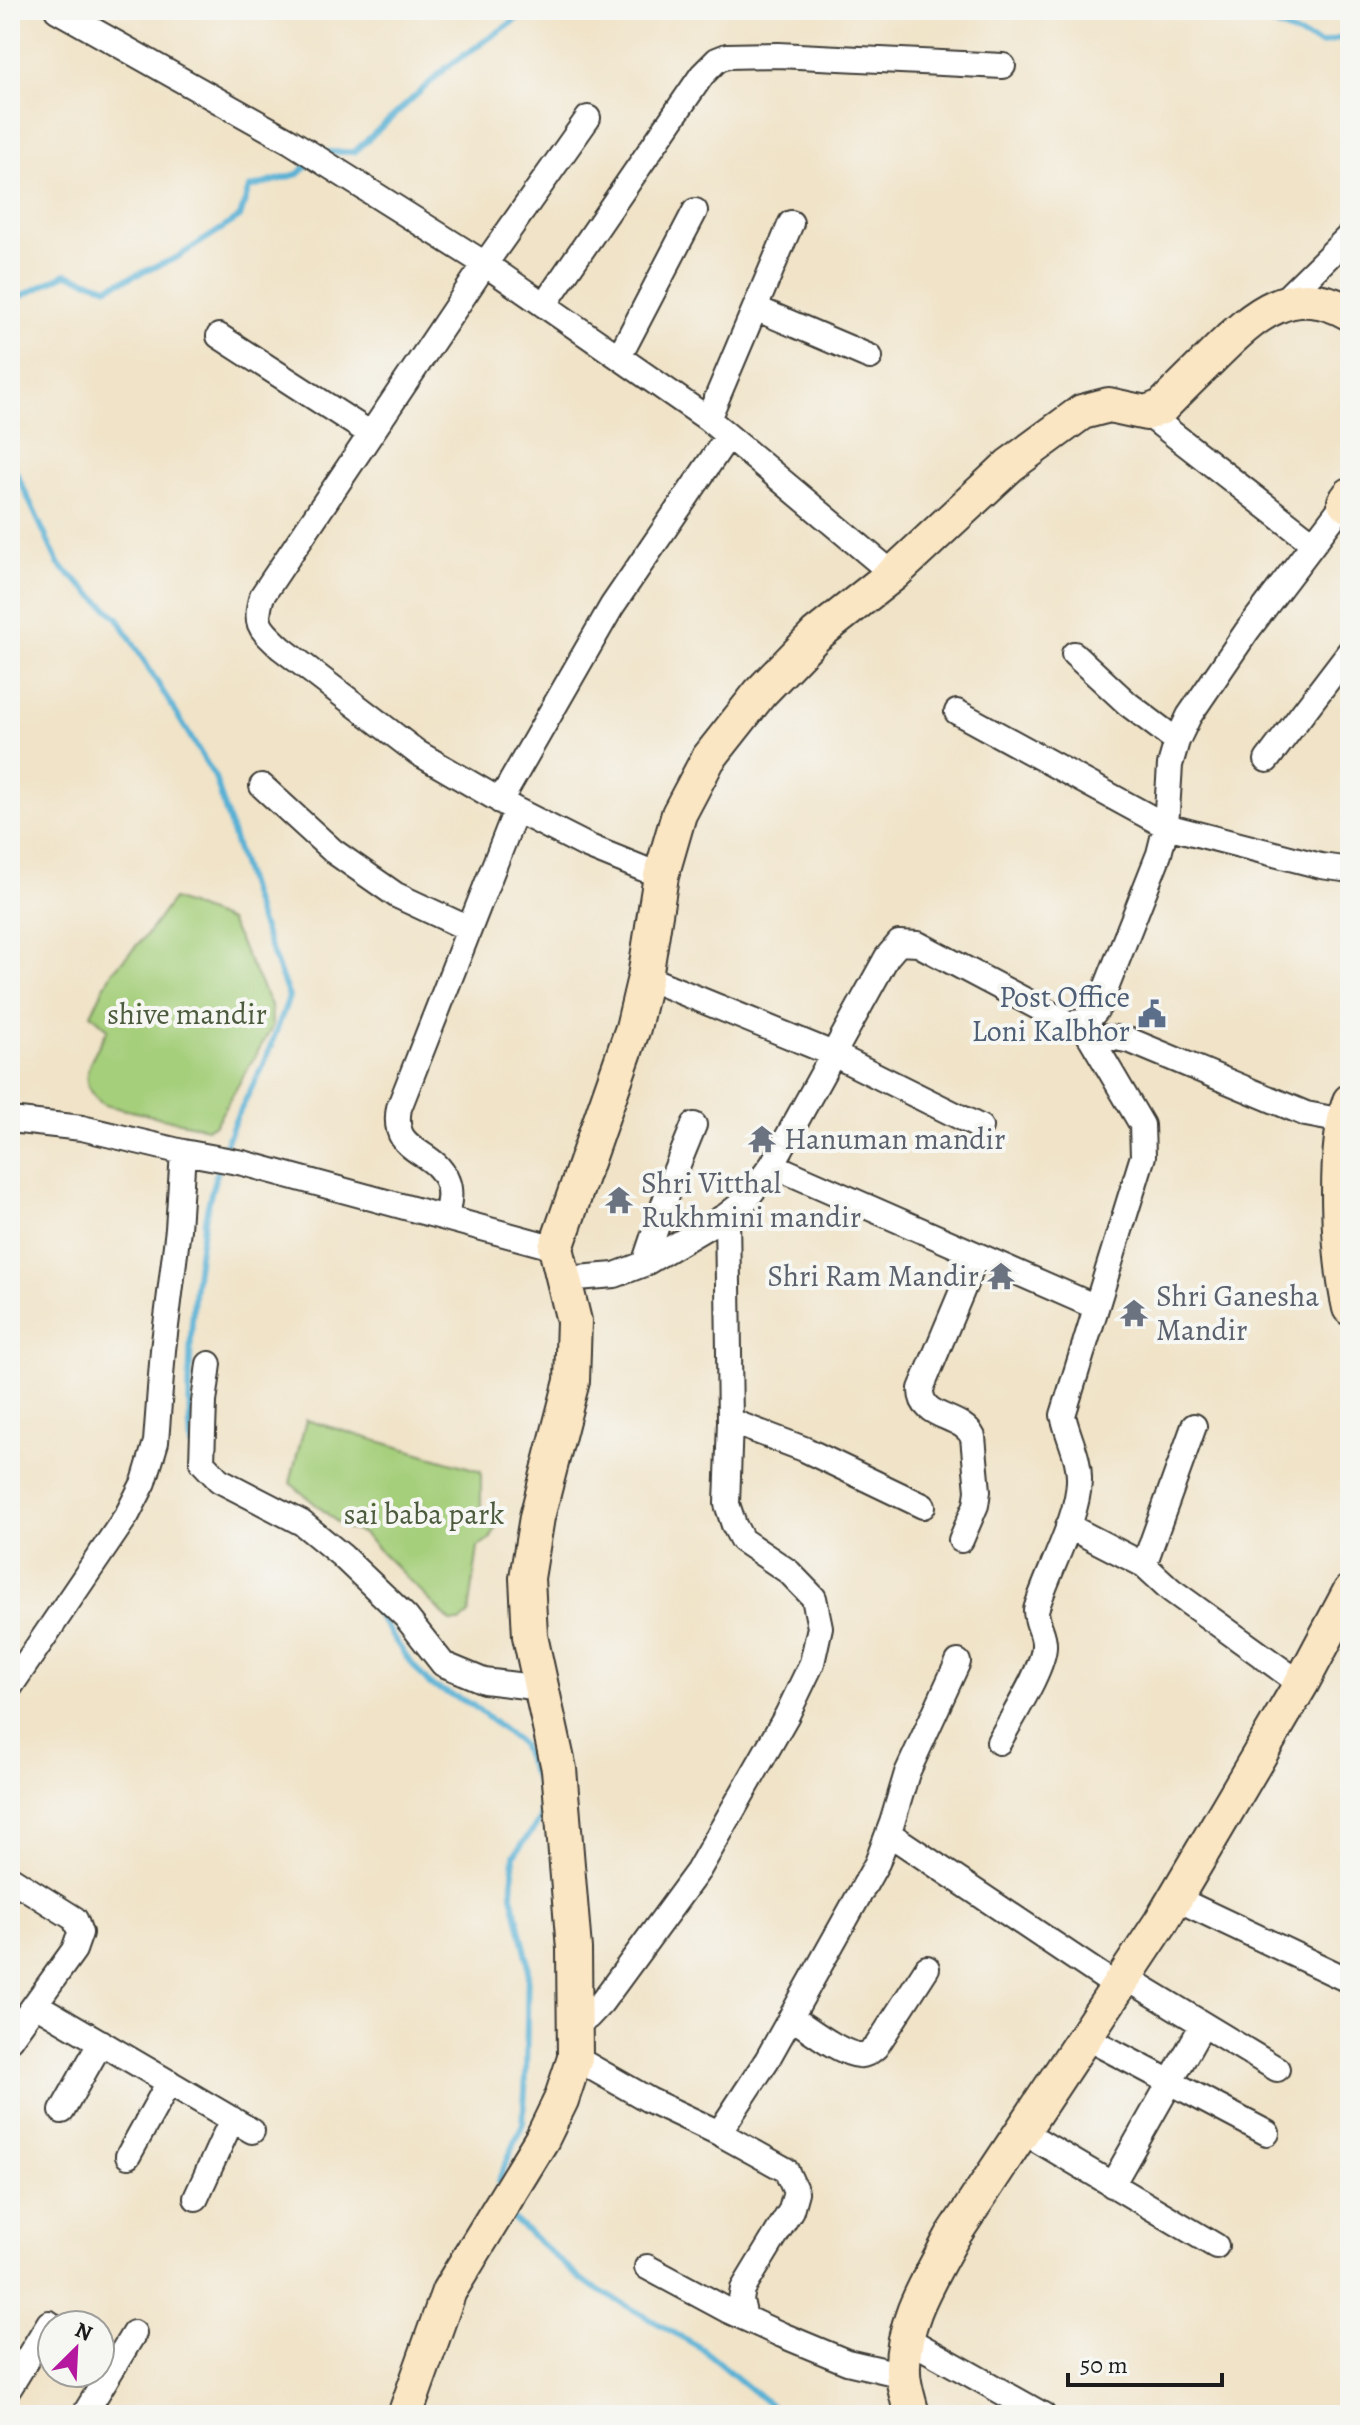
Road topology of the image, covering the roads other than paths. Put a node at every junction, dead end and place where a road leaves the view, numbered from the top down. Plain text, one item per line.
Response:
1 (57, 10) edge
2 (1003, 66) dead end
3 (588, 118) dead end
4 (695, 211) dead end
5 (791, 223) dead end
6 (1350, 235) edge
7 (485, 264) junction
8 (1282, 302) junction
9 (544, 305) junction
10 (755, 308) junction
11 (1350, 313) edge
12 (219, 336) dead end
13 (619, 357) junction
14 (870, 357) dead end
15 (1146, 413) junction
16 (708, 419) junction
17 (371, 434) junction
18 (728, 436) junction
19 (1348, 501) edge
20 (1313, 543) junction
21 (893, 574) junction
22 (1350, 651) edge
23 (1074, 654) dead end
24 (957, 712) dead end
25 (1177, 741) junction
26 (1267, 760) dead end
27 (262, 786) dead end
28 (508, 806) junction
29 (1166, 826) junction
30 (1350, 870) edge
31 (661, 876) junction
32 (469, 929) junction
33 (645, 977) junction
34 (1086, 1030) junction
35 (833, 1054) junction
36 (1346, 1111) edge
37 (10, 1120) edge
38 (694, 1125) dead end
39 (980, 1127) dead end
40 (194, 1154) junction
41 (772, 1165) junction
42 (727, 1215) junction
43 (446, 1218) junction
44 (977, 1255) junction
45 (560, 1264) junction
46 (644, 1264) junction
47 (1096, 1307) junction
48 (1350, 1308) edge
49 (209, 1364) dead end
50 (730, 1421) junction
51 (1194, 1426) dead end
52 (923, 1506) dead end
53 (1068, 1526) junction
54 (961, 1540) dead end
55 (1144, 1565) junction
56 (1345, 1612) edge
57 (958, 1662) dead end
58 (12, 1680) edge
59 (1301, 1684) junction
60 (542, 1688) junction
61 (999, 1742) dead end
62 (888, 1833) junction
63 (10, 1878) edge
64 (1175, 1898) junction
65 (927, 1968) dead end
66 (1350, 1981) edge
67 (1121, 1982) junction
68 (35, 2004) junction
69 (791, 2017) junction
70 (573, 2023) junction
71 (1202, 2026) junction
72 (1085, 2037) junction
73 (10, 2039) edge
74 (101, 2042) junction
75 (575, 2058) junction
76 (1277, 2069) dead end
77 (169, 2082) junction
78 (1168, 2083) junction
79 (62, 2111) dead end
80 (1022, 2131) junction
81 (719, 2133) junction
82 (1267, 2133) dead end
83 (128, 2156) dead end
84 (1112, 2185) junction
85 (196, 2198) dead end
86 (1216, 2246) dead end
87 (647, 2267) dead end
88 (745, 2318) junction
89 (134, 2333) dead end
90 (904, 2337) junction
91 (36, 2344) edge
92 (903, 2375) junction
93 (10, 2387) edge
94 (84, 2415) edge
95 (405, 2415) edge
96 (912, 2415) edge
97 (1043, 2415) edge

1 - 7 street
2 - 9 street
3 - 7 street
4 - 13 street
5 - 10 street
6 - 8 street
7 - 9 street
7 - 17 street
8 - 11 street
8 - 15 street
9 - 13 street
10 - 14 street
10 - 16 street
12 - 17 street
13 - 16 street
15 - 20 street
15 - 21 street
16 - 18 street
17 - 28 street
18 - 21 street
18 - 28 street
19 - 20 street
20 - 25 street
21 - 31 street
22 - 26 street
23 - 25 street
24 - 29 street
25 - 29 street
27 - 32 street
28 - 31 street
28 - 32 street
29 - 30 street
29 - 34 street
31 - 33 street
32 - 43 street
33 - 35 street
33 - 45 street
34 - 35 street
34 - 36 street
34 - 47 street
35 - 39 street
35 - 41 street
36 - 48 street
37 - 40 street
38 - 46 street
40 - 43 street
40 - 58 street
41 - 42 street
41 - 44 street
42 - 46 street
42 - 50 street
43 - 45 street
44 - 47 street
44 - 54 street
45 - 46 street
45 - 60 street
47 - 53 street
49 - 60 street
50 - 52 street
50 - 70 street
51 - 55 street
53 - 55 street
53 - 61 street
55 - 59 street
56 - 59 street
57 - 62 street
59 - 64 street
60 - 70 street
62 - 67 street
62 - 69 street
63 - 68 street
64 - 66 street
64 - 67 street
65 - 69 street
67 - 71 street
67 - 72 street
68 - 73 street
68 - 74 street
69 - 81 street
70 - 75 street
71 - 76 street
71 - 78 street
72 - 78 street
72 - 80 street
74 - 77 street
74 - 79 street
75 - 81 street
75 - 95 street
77 - 83 street
77 - 85 street
78 - 82 street
78 - 84 street
80 - 84 street
80 - 90 street
81 - 88 street
84 - 86 street
87 - 88 street
88 - 92 street
89 - 94 street
90 - 92 street
90 - 97 street
91 - 93 street
92 - 96 street

